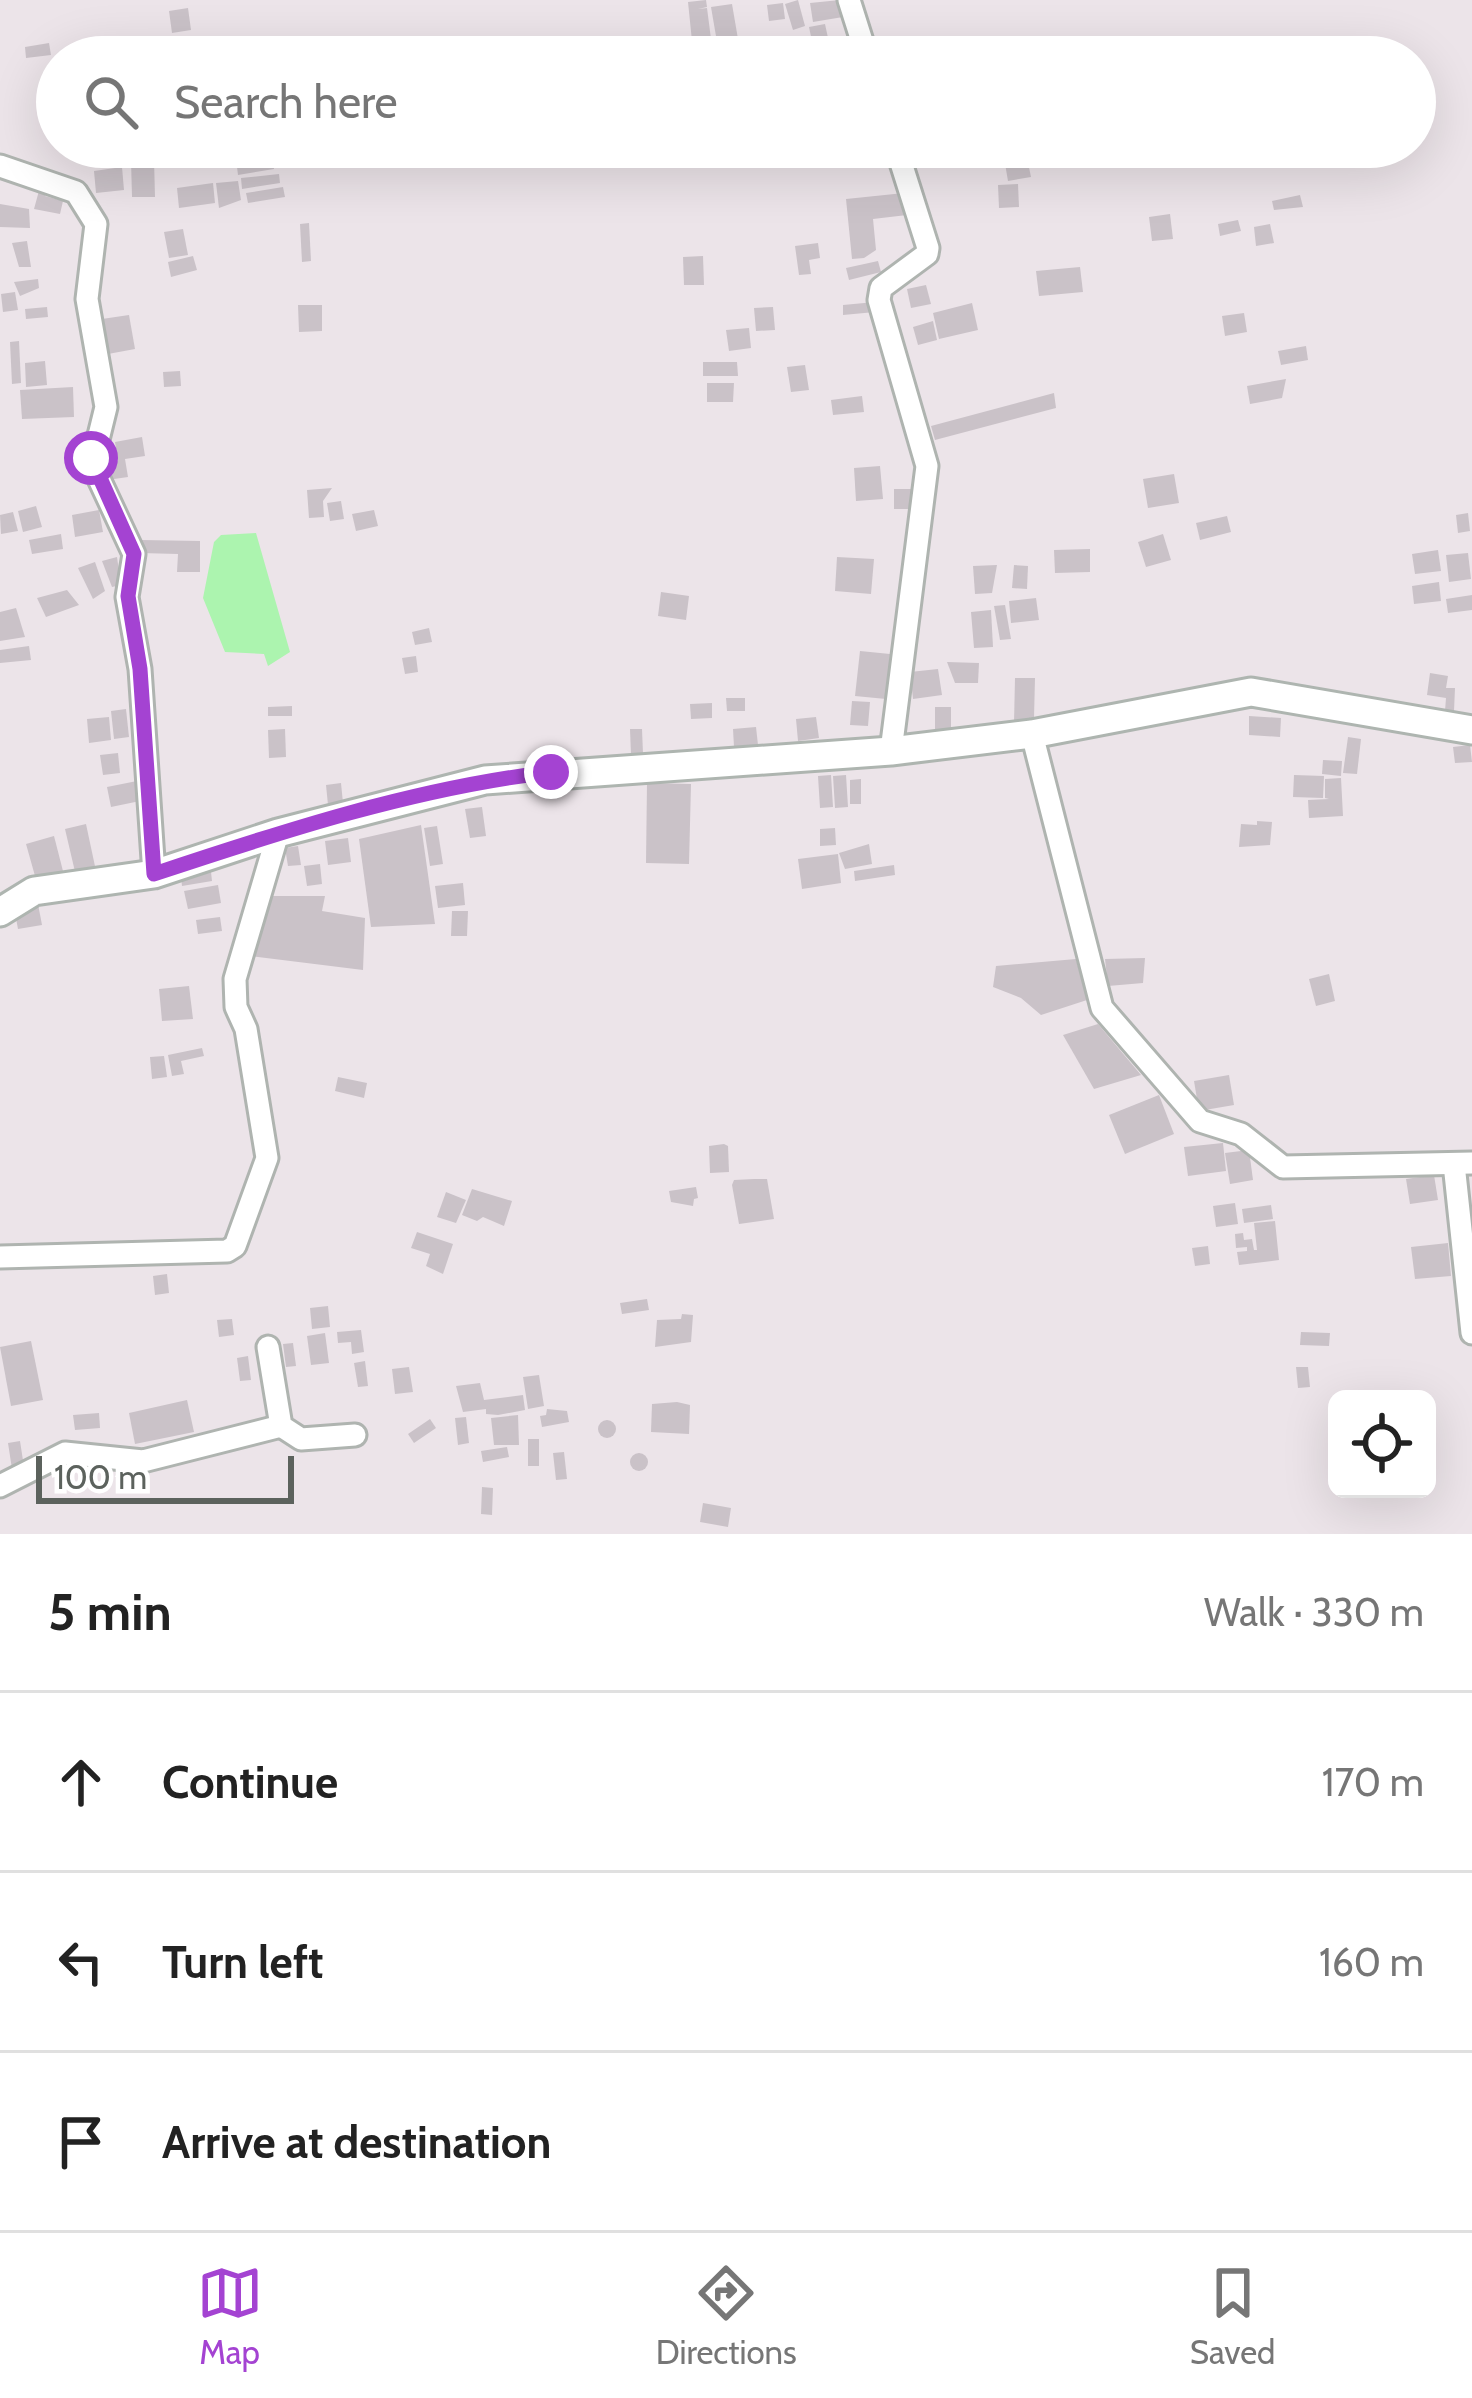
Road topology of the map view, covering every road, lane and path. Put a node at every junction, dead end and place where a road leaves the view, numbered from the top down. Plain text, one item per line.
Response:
1 (850, 0) edge
2 (861, 36) edge
3 (0, 166) edge
4 (903, 168) edge
5 (1472, 730) edge
6 (1032, 734) junction
7 (891, 751) junction
8 (278, 833) junction
9 (154, 874) junction
10 (0, 912) edge
11 (1463, 1163) edge
12 (0, 1257) edge
13 (1472, 1333) edge
14 (268, 1347) dead end
15 (281, 1426) junction
16 (355, 1435) dead end
17 (0, 1486) edge

1 - 2 street
3 - 9 street
4 - 7 street
5 - 6 street
6 - 7 street
6 - 11 street
7 - 8 street
8 - 9 street
8 - 12 street
9 - 10 street
11 - 13 street
14 - 15 street
15 - 16 street
15 - 17 street

